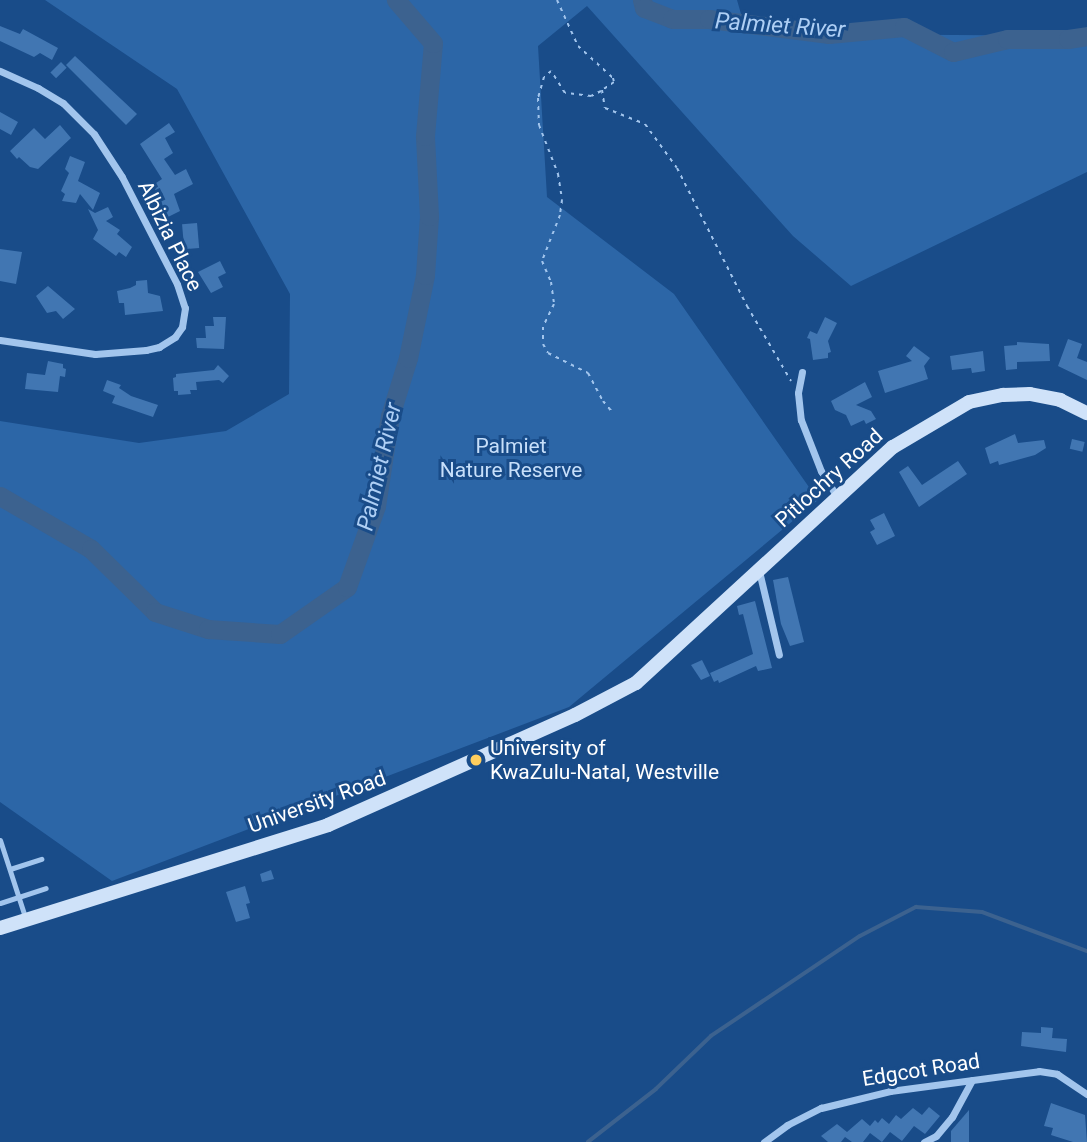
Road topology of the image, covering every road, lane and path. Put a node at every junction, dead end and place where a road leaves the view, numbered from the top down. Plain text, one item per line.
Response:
1 (557, 0) edge
2 (0, 71) edge
3 (601, 90) junction
4 (0, 340) edge
5 (802, 372) dead end
6 (798, 393) junction
7 (613, 413) dead end
8 (1087, 413) edge
9 (837, 497) junction
10 (759, 570) junction
11 (779, 655) dead end
12 (636, 683) joint
13 (0, 840) edge
14 (41, 859) dead end
15 (10, 869) junction
16 (46, 888) dead end
17 (19, 897) junction
18 (0, 903) edge
19 (26, 920) junction
20 (0, 928) edge
21 (972, 1080) junction
22 (1087, 1094) edge
23 (764, 1142) edge
24 (924, 1142) edge

1 - 3 path
2 - 4 street, Albizia Place
3 - 6 path
3 - 7 path
5 - 6 street
6 - 9 street
8 - 9 street, Pitlochry Road
9 - 10 street, Pitlochry Road
10 - 11 street
10 - 12 street, Pitlochry Road
12 - 19 street, University Road
13 - 15 lane
14 - 15 lane
15 - 17 lane
16 - 17 lane
17 - 18 lane
17 - 19 lane
19 - 20 street, University Road
21 - 22 street, Edgcot Road
21 - 23 street, Edgcot Road
21 - 24 street

